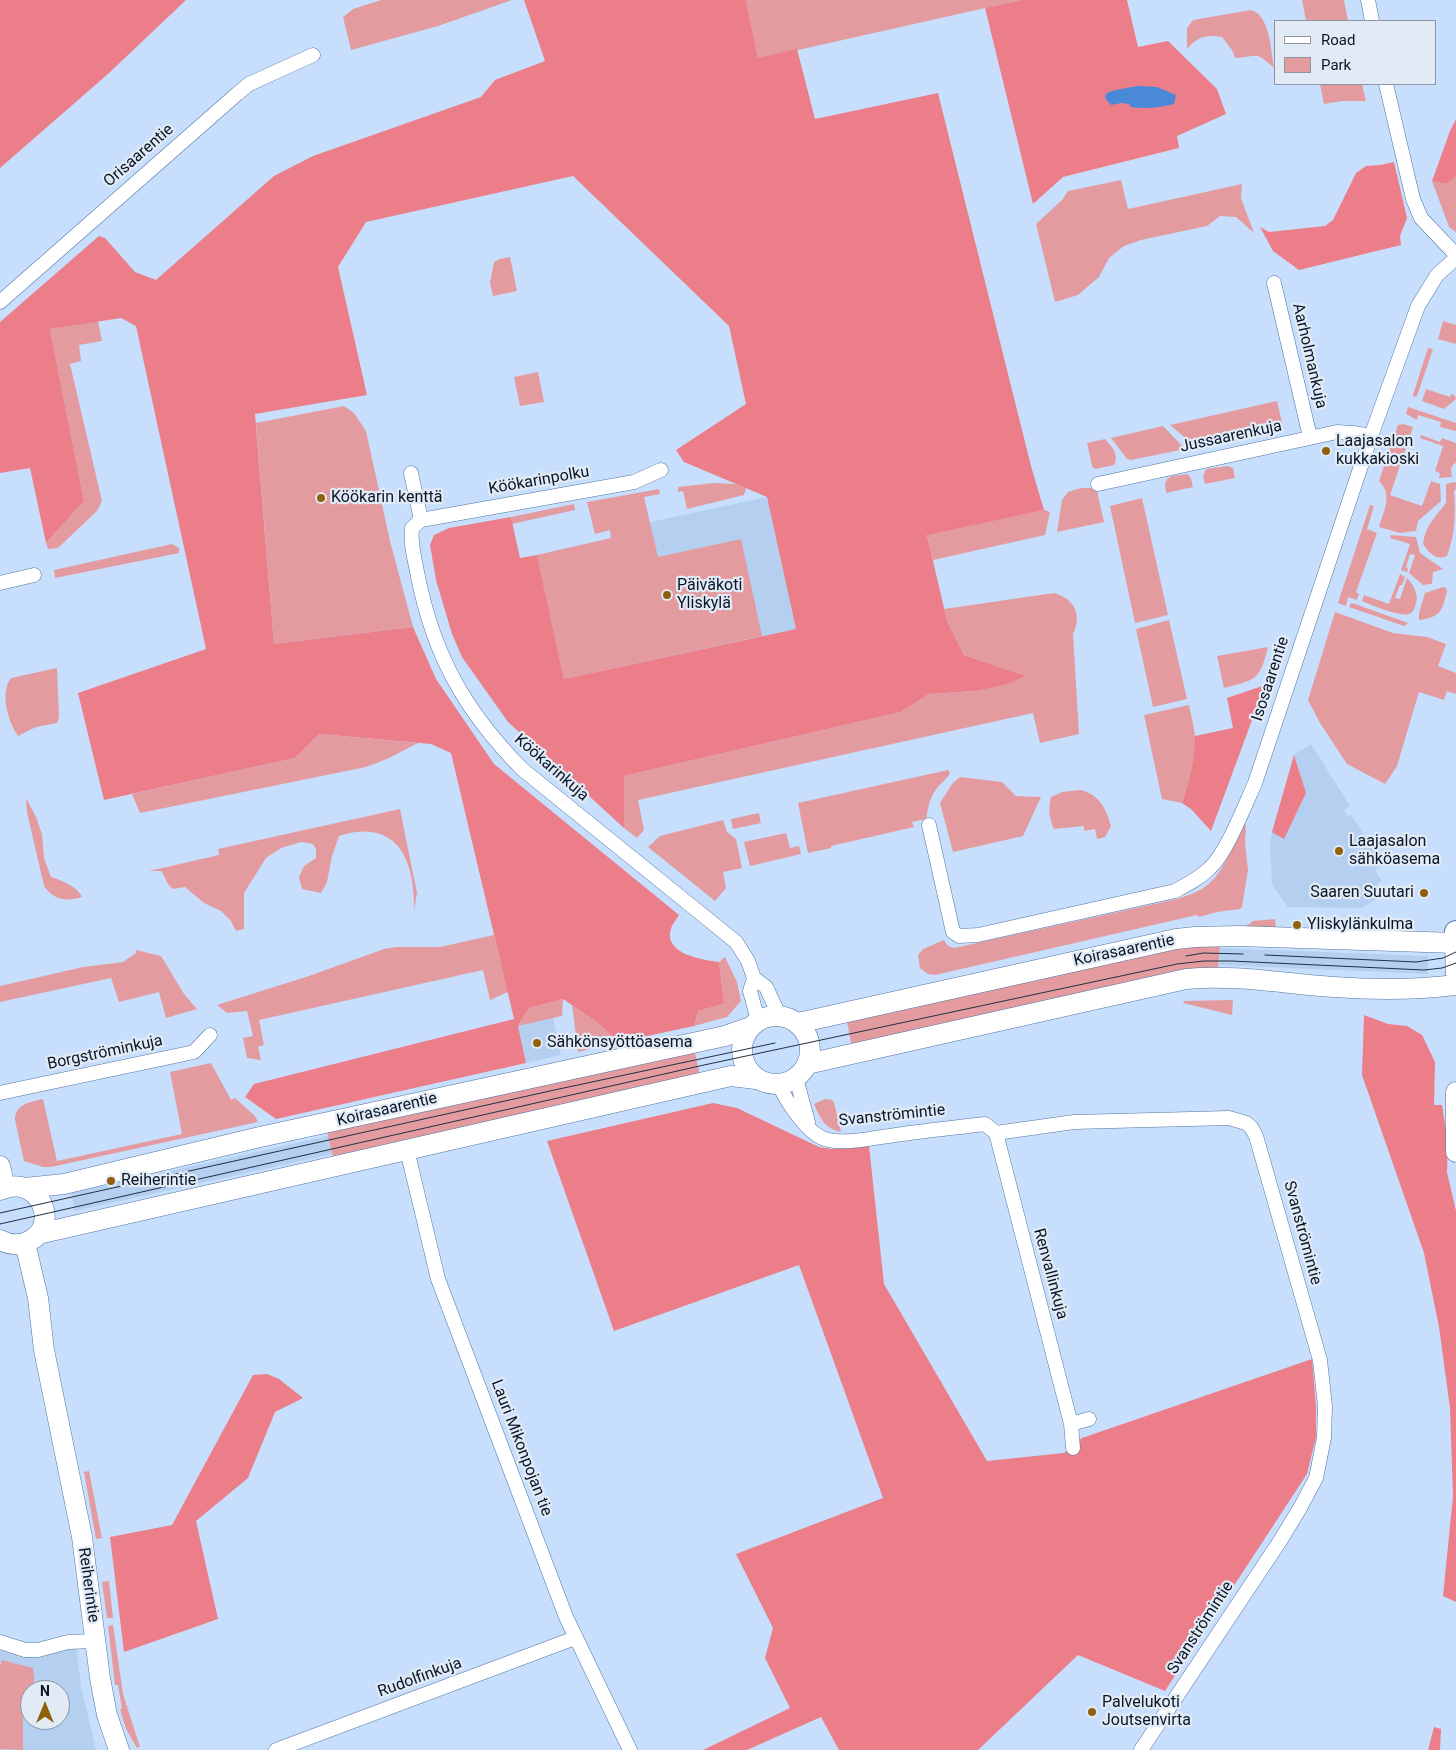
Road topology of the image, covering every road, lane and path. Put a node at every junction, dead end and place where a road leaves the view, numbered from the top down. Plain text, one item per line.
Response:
1 (1368, 0) edge
2 (1372, 20) edge
3 (313, 55) dead end
4 (1386, 85) edge
5 (1456, 257) edge
6 (1274, 283) dead end
7 (0, 302) edge
8 (1371, 436) junction
9 (1310, 437) junction
10 (661, 470) dead end
11 (411, 473) dead end
12 (1098, 484) dead end
13 (421, 520) junction
14 (34, 575) dead end
15 (0, 583) edge
16 (929, 825) dead end
17 (1456, 940) edge
18 (1456, 974) edge
19 (754, 978) junction
20 (1456, 985) edge
21 (778, 1015) junction
22 (798, 1023) junction
23 (753, 1024) junction
24 (210, 1035) dead end
25 (794, 1075) junction
26 (756, 1079) junction
27 (1456, 1092) edge
28 (0, 1093) edge
29 (996, 1133) junction
30 (407, 1150) junction
31 (1456, 1152) edge
32 (0, 1166) edge
33 (10, 1189) edge
34 (32, 1238) junction
35 (0, 1240) edge
36 (1089, 1419) dead end
37 (1071, 1424) junction
38 (1073, 1448) dead end
39 (576, 1638) junction
40 (96, 1641) junction
41 (0, 1642) edge
42 (119, 1750) edge
43 (276, 1750) edge
44 (630, 1750) edge
45 (1141, 1750) edge

1 - 2 street
3 - 7 street, Orisaarentie
4 - 5 street
5 - 8 street, Isosaarentie
6 - 9 street, Aarholmankuja
8 - 9 street, Jussaarenkuja
8 - 16 street, Isosaarentie
9 - 12 street, Jussaarenkuja
10 - 13 street, Köökarinpolku
11 - 13 street
13 - 19 street, Köökarinkuja
14 - 15 street
17 - 18 main road
17 - 22 main road, Koirasaarentie
19 - 21 street, Köökarinkuja
19 - 23 street, Köökarinkuja
20 - 25 main road
21 - 22 main road
21 - 23 main road
22 - 25 main road
23 - 26 main road
23 - 33 main road, Koirasaarentie
24 - 28 street, Borgströminkuja
25 - 26 main road
25 - 29 street, Svanströmintie
26 - 30 main road
27 - 31 main road
29 - 37 street, Renvallinkuja
29 - 45 street, Svanströmintie
30 - 34 main road
30 - 39 street, Lauri Mikonpojan tie
32 - 33 main road
33 - 34 main road
34 - 35 main road
34 - 40 main road, Reiherintie
36 - 37 street
37 - 38 street, Renvallinkuja
39 - 43 street, Rudolfinkuja
39 - 44 street, Lauri Mikonpojan tie
40 - 41 street
40 - 42 main road, Reiherintie

